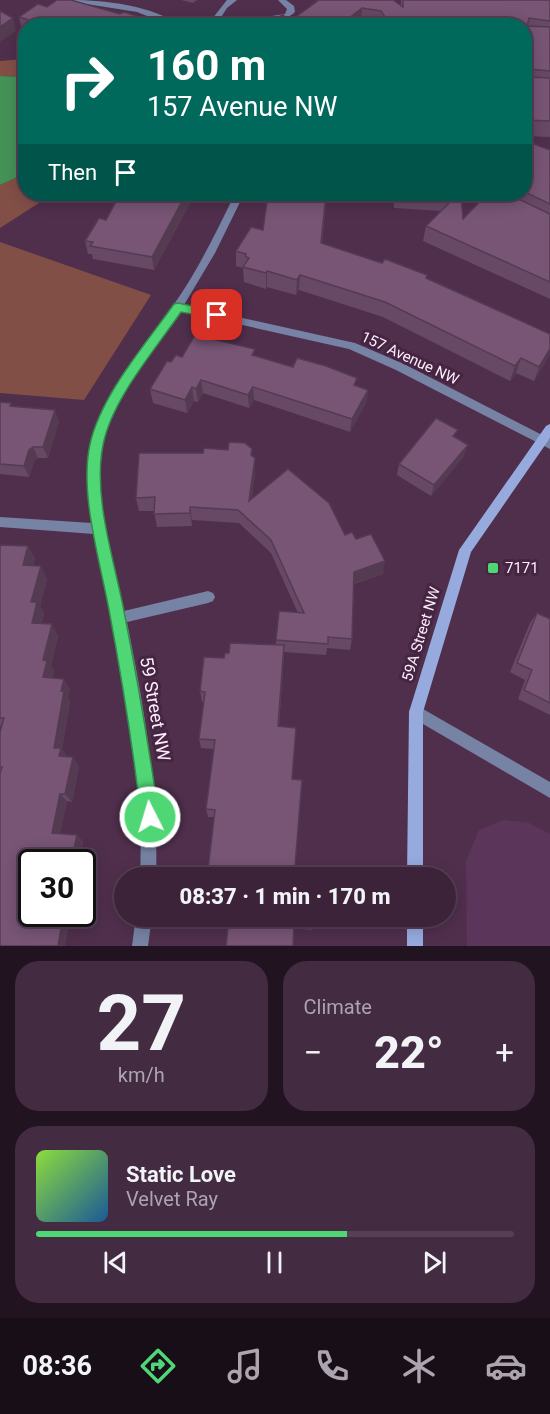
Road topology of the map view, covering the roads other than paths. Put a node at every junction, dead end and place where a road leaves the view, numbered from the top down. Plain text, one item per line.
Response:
1 (74, 0) edge
2 (233, 0) edge
3 (282, 0) edge
4 (157, 18) edge
5 (215, 18) edge
6 (274, 18) edge
7 (236, 201) edge
8 (178, 307) junction
9 (547, 438) edge
10 (0, 522) edge
11 (101, 529) junction
12 (208, 597) dead end
13 (119, 618) junction
14 (416, 712) junction
15 (550, 790) edge
16 (148, 867) edge
17 (416, 867) edge
18 (143, 927) edge
19 (415, 927) edge
20 (140, 946) edge
21 (415, 946) edge

1 - 4 street
2 - 5 street
3 - 6 street
7 - 8 street, 59 Street NW
8 - 9 street, 157 Avenue NW
8 - 11 street, 59 Street NW
9 - 14 street, 59A Street NW
10 - 11 street
11 - 13 street, 59 Street NW
12 - 13 street
13 - 16 street, 59 Street NW
14 - 15 street
14 - 17 street, 59A Street NW
18 - 20 street
19 - 21 street

